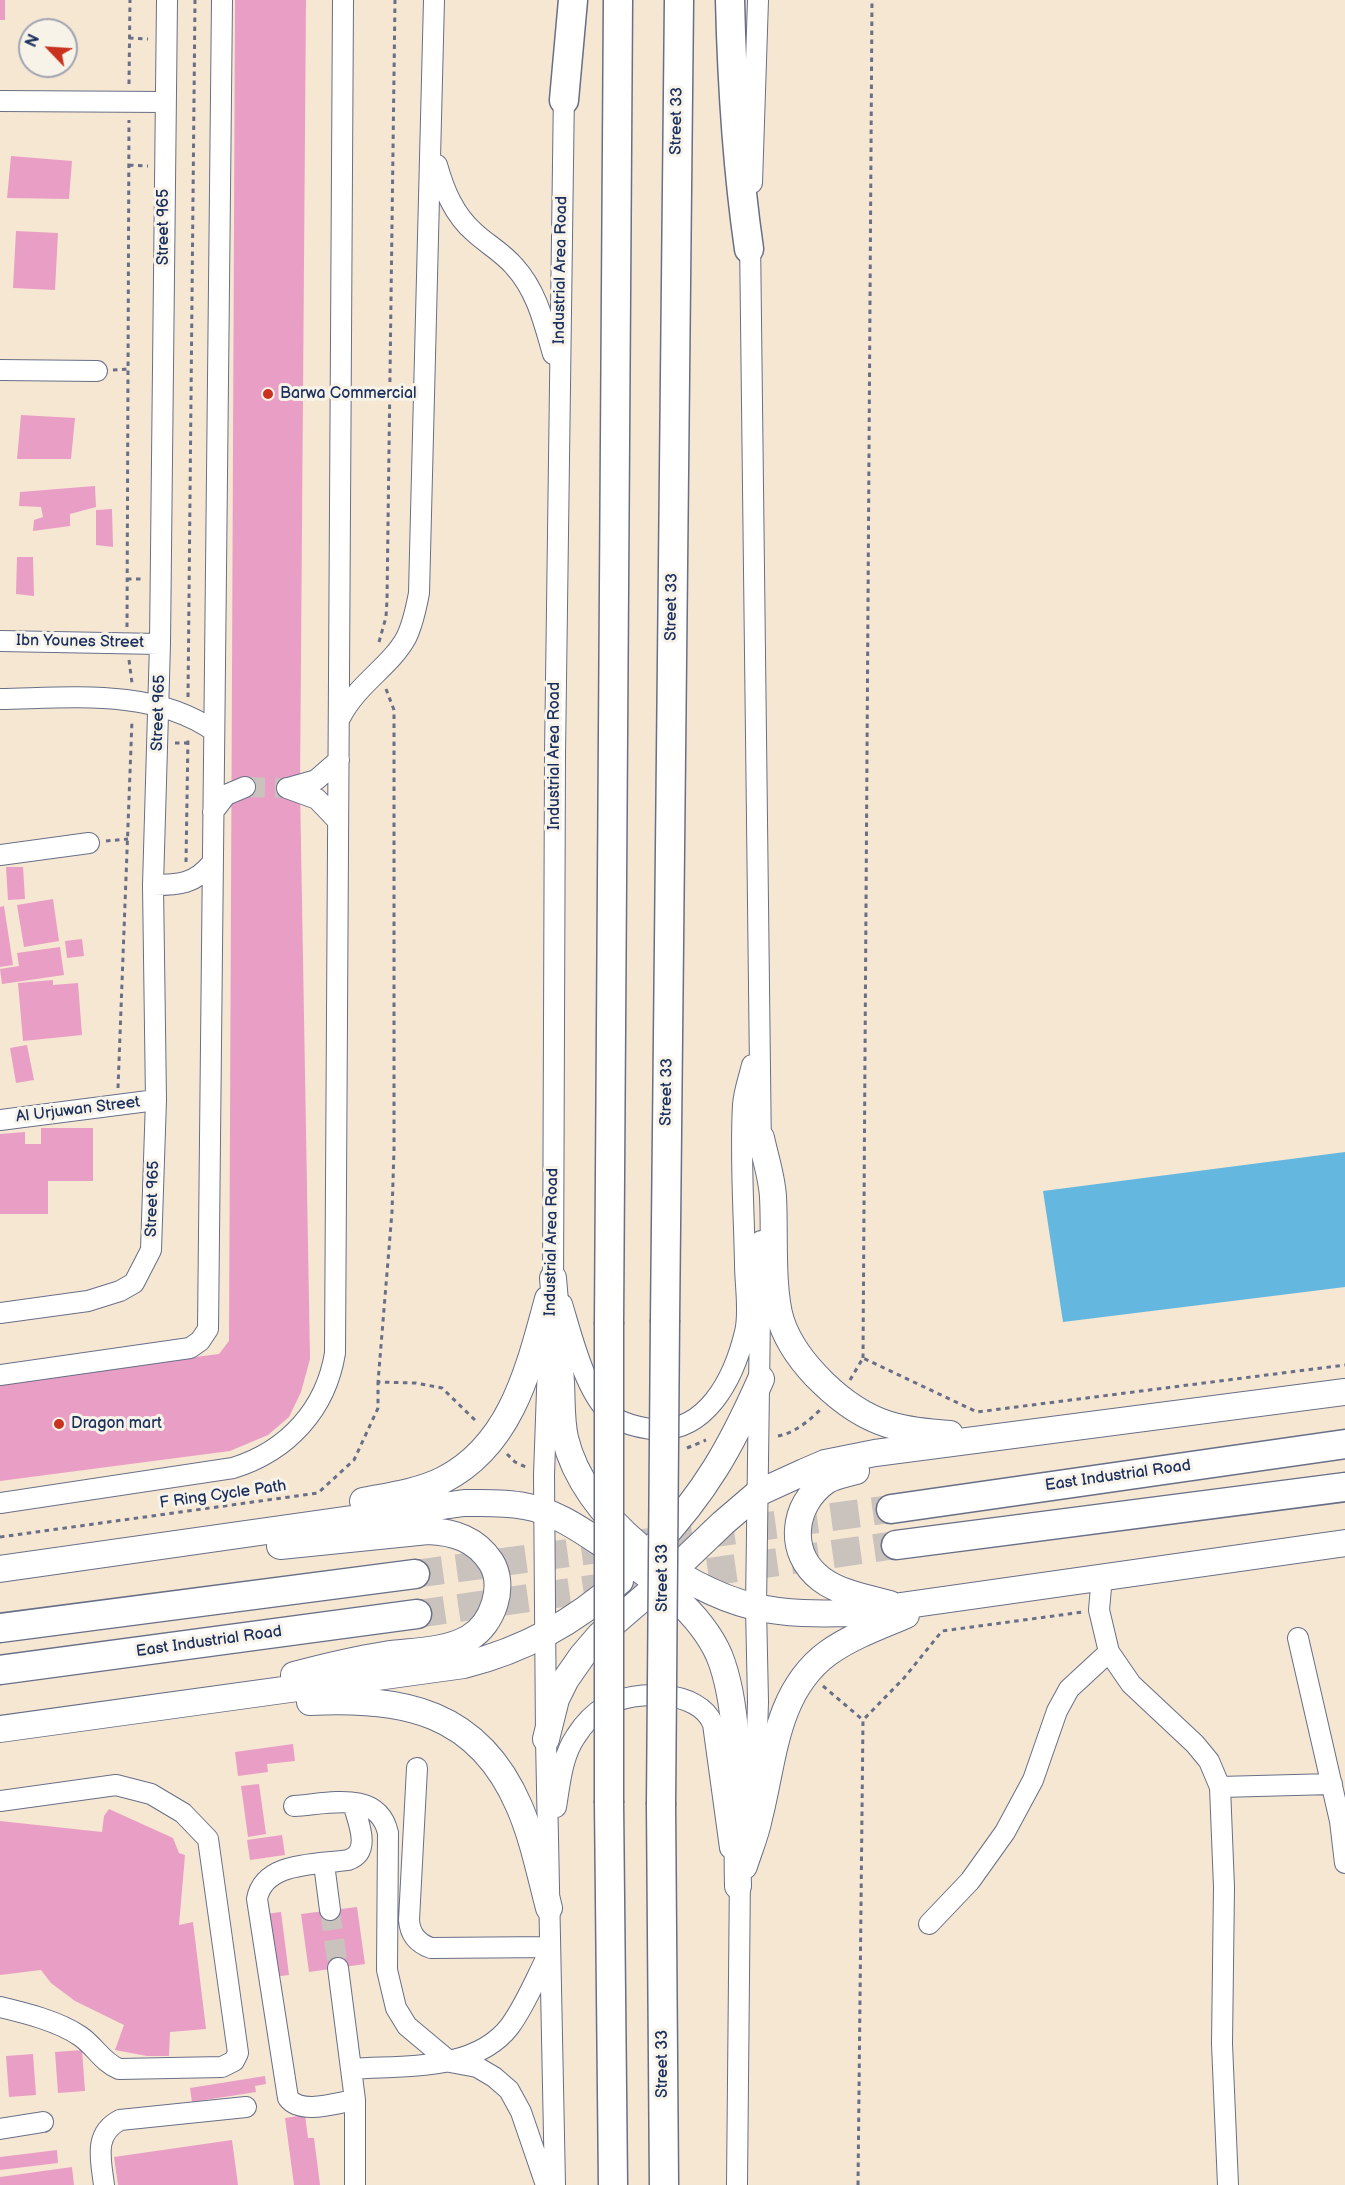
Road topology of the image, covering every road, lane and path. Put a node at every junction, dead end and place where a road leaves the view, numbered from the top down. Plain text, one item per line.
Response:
1 (130, 0) edge
2 (166, 0) edge
3 (195, 0) edge
4 (222, 0) edge
5 (343, 0) edge
6 (434, 0) edge
7 (561, 0) edge
8 (573, 0) edge
9 (618, 0) edge
10 (679, 0) edge
11 (730, 0) edge
12 (758, 0) edge
13 (872, 0) edge
14 (564, 100) junction
15 (0, 101) edge
16 (129, 102) junction
17 (165, 102) junction
18 (431, 145) junction
19 (749, 249) junction
20 (0, 370) edge
21 (97, 370) dead end
22 (559, 375) junction
23 (0, 641) edge
24 (126, 642) junction
25 (160, 644) junction
26 (0, 699) edge
27 (132, 702) junction
28 (159, 707) junction
29 (188, 716) junction
30 (339, 721) junction
31 (214, 731) junction
32 (339, 759) junction
33 (213, 768) junction
34 (213, 812) junction
35 (338, 821) junction
36 (89, 843) dead end
37 (0, 855) edge
38 (212, 863) junction
39 (186, 884) junction
40 (153, 885) junction
41 (758, 1037) junction
42 (156, 1100) junction
43 (117, 1105) junction
44 (0, 1120) edge
45 (761, 1138) junction
46 (554, 1278) junction
47 (0, 1313) edge
48 (863, 1358) dead end
49 (0, 1375) edge
50 (761, 1379) junction
51 (378, 1382) dead end
52 (1345, 1392) edge
53 (1345, 1396) edge
54 (995, 1437) junction
55 (1345, 1444) edge
56 (1345, 1487) edge
57 (758, 1493) junction
58 (0, 1503) edge
59 (891, 1509) tunnel mouth
60 (544, 1511) junction
61 (0, 1537) edge
62 (1345, 1544) edge
63 (897, 1545) tunnel mouth
64 (168, 1546) junction
65 (642, 1560) junction
66 (0, 1569) edge
67 (415, 1574) tunnel mouth
68 (1102, 1576) junction
69 (665, 1578) junction
70 (939, 1602) junction
71 (756, 1607) junction
72 (904, 1607) junction
73 (1099, 1610) junction
74 (417, 1614) tunnel mouth
75 (0, 1628) edge
76 (546, 1635) junction
77 (1298, 1638) dead end
78 (1109, 1652) junction
79 (0, 1670) edge
80 (808, 1673) junction
81 (180, 1703) junction
82 (863, 1720) junction
83 (0, 1729) edge
84 (546, 1739) junction
85 (417, 1768) dead end
86 (1332, 1784) junction
87 (1220, 1787) junction
88 (0, 1801) edge
89 (352, 1803) junction
90 (294, 1806) dead end
91 (1342, 1820) edge
92 (549, 1840) junction
93 (1345, 1863) edge
94 (324, 1864) junction
95 (738, 1886) junction
96 (549, 1908) junction
97 (330, 1910) tunnel mouth
98 (929, 1924) dead end
99 (549, 1949) junction
100 (338, 1968) tunnel mouth
101 (0, 2007) edge
102 (450, 2062) junction
103 (352, 2069) junction
104 (355, 2100) junction
105 (246, 2107) dead end
106 (43, 2122) dead end
107 (0, 2129) edge
108 (105, 2185) edge
109 (355, 2185) edge
110 (546, 2185) edge
111 (555, 2185) edge
112 (613, 2185) edge
113 (664, 2185) edge
114 (737, 2185) edge
115 (858, 2185) edge
116 (1228, 2185) edge

1 - 16 path
2 - 17 street, Street 965
3 - 29 path
4 - 31 street
5 - 30 street
6 - 18 street
7 - 14 street, Industrial Area Road
8 - 14 highway
9 - 112 highway, bridge
10 - 113 highway, Street 33, bridge
11 - 19 highway
12 - 19 street
13 - 48 path
14 - 22 street, Industrial Area Road
15 - 16 street
16 - 17 street
16 - 24 path
17 - 25 street, Street 965
18 - 22 street
18 - 30 street
19 - 41 street
20 - 21 street
22 - 46 street, Industrial Area Road
23 - 24 street, Ibn Younes Street
24 - 25 street, Ibn Younes Street
24 - 27 path
25 - 28 street, Street 965
26 - 27 street
27 - 28 street
27 - 43 path
28 - 29 street
28 - 40 street, Street 965
29 - 31 street
29 - 39 path
30 - 32 street
31 - 33 street
32 - 35 street
32 - 35 street
33 - 34 street
33 - 34 street
34 - 38 street
35 - 58 street
36 - 37 street
38 - 39 street
38 - 49 street
39 - 40 street
40 - 42 street, Street 965
41 - 45 street
41 - 46 street
42 - 43 street, Al Urjuwan Street
42 - 47 street, Street 965
43 - 44 street, Al Urjuwan Street
45 - 50 street
45 - 54 main road
46 - 60 street, Industrial Area Road
46 - 64 main road
46 - 65 main road
50 - 57 street
50 - 65 main road
51 - 61 path, F Ring Cycle Path
52 - 54 main road
53 - 72 main road
54 - 57 main road
55 - 59 highway, East Industrial Road
56 - 63 highway
57 - 69 main road
57 - 71 street
60 - 64 main road
60 - 65 main road
60 - 76 street
62 - 68 main road
64 - 66 main road
64 - 81 main road
65 - 69 main road
65 - 76 main road
67 - 75 highway
68 - 70 main road
68 - 73 street
69 - 71 main road
69 - 84 main road
69 - 95 main road
70 - 72 main road
70 - 80 main road
71 - 72 main road
71 - 95 street
73 - 78 street
73 - 82 path
74 - 79 highway, East Industrial Road
76 - 81 main road
76 - 84 street
77 - 86 street
78 - 87 street
78 - 98 street
80 - 82 path
80 - 95 main road
81 - 83 main road
81 - 96 main road
82 - 115 path
84 - 92 street
85 - 99 street
86 - 87 street
86 - 91 street
87 - 116 street
88 - 101 street
89 - 90 street
89 - 94 street
89 - 102 street
91 - 93 street
92 - 95 street
92 - 96 street
94 - 97 street
94 - 104 street
95 - 114 street
96 - 99 street
99 - 102 street
99 - 111 street
100 - 103 street
102 - 103 street
102 - 110 street
103 - 104 street
104 - 109 street
105 - 108 street
106 - 107 street

